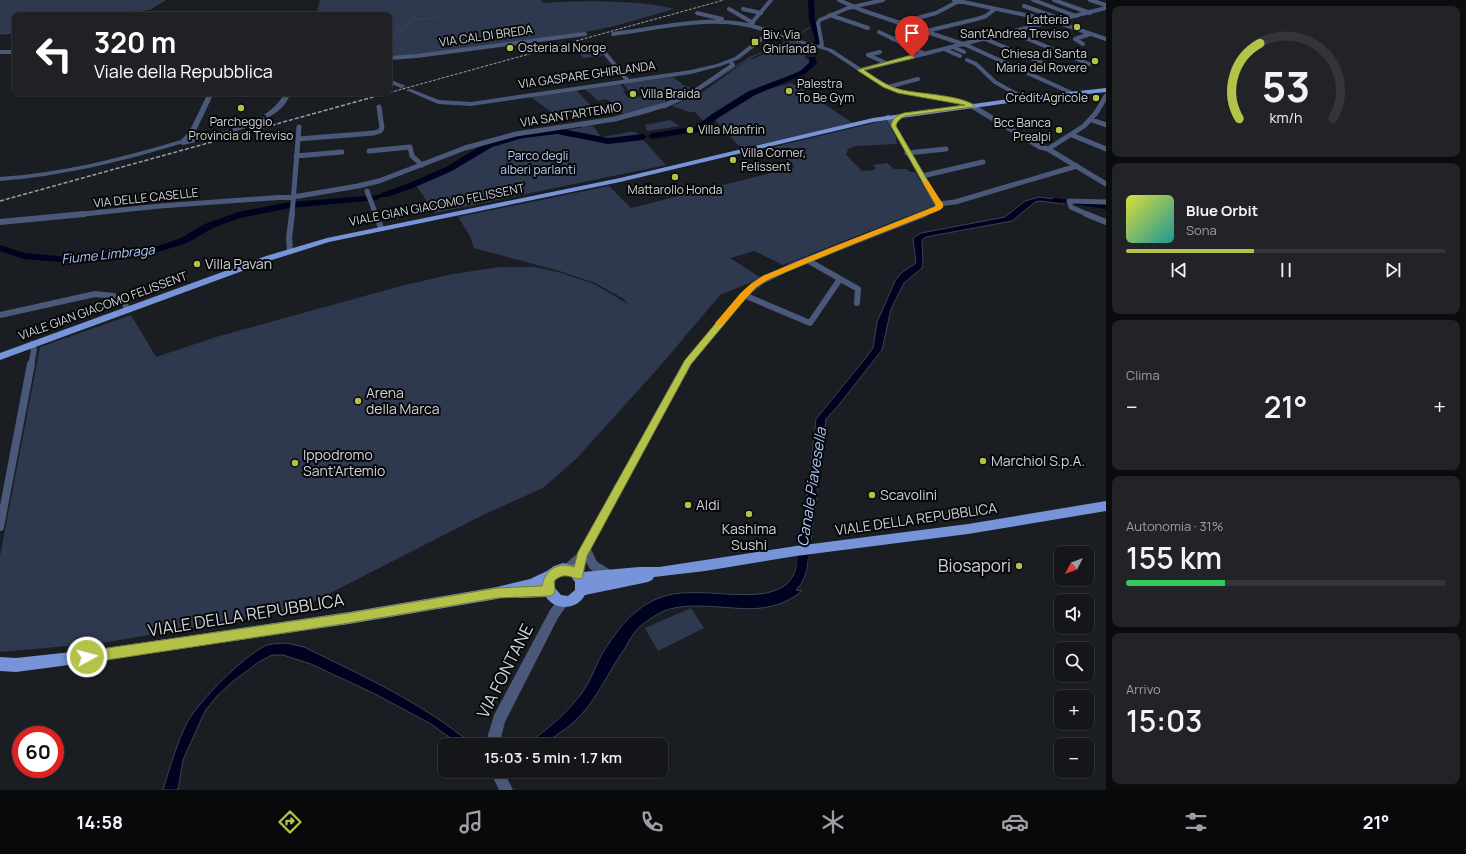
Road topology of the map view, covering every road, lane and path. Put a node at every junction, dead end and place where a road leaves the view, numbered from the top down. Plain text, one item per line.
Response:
1 (771, 0) edge
2 (839, 0) edge
3 (883, 0) edge
4 (956, 0) edge
5 (1033, 0) edge
6 (1054, 0) edge
7 (1090, 0) edge
8 (1024, 6) dead end
9 (854, 7) junction
10 (1106, 7) edge
11 (729, 9) dead end
12 (743, 9) dead end
13 (995, 9) junction
14 (1090, 12) junction
15 (697, 13) dead end
16 (761, 13) junction
17 (830, 15) junction
18 (1076, 16) junction
19 (1061, 20) junction
20 (727, 21) junction
21 (898, 22) junction
22 (1054, 22) junction
23 (752, 24) junction
24 (868, 28) dead end
25 (772, 32) junction
26 (879, 32) dead end
27 (925, 32) junction
28 (1011, 32) junction
29 (585, 34) dead end
30 (612, 34) dead end
31 (1090, 34) junction
32 (1105, 38) edge
33 (893, 39) junction
34 (985, 39) junction
35 (963, 44) junction
36 (1083, 44) dead end
37 (820, 46) junction
38 (953, 47) junction
39 (944, 49) junction
40 (0, 52) edge
41 (12, 52) edge
42 (604, 52) dead end
43 (880, 52) dead end
44 (964, 52) dead end
45 (925, 54) junction
46 (960, 56) dead end
47 (392, 58) edge
48 (967, 60) dead end
49 (731, 62) junction
50 (886, 64) junction
51 (1088, 64) dead end
52 (860, 70) junction
53 (1060, 70) dead end
54 (918, 79) dead end
55 (628, 80) junction
56 (392, 82) edge
57 (401, 86) tunnel mouth
58 (888, 87) junction
59 (409, 90) tunnel mouth
60 (1106, 90) edge
61 (1074, 94) junction
62 (209, 96) edge
63 (286, 96) edge
64 (1106, 96) edge
65 (1024, 99) junction
66 (954, 101) junction
67 (972, 106) junction
68 (963, 107) junction
69 (379, 108) dead end
70 (904, 115) junction
71 (888, 117) junction
72 (1092, 120) junction
73 (198, 122) junction
74 (1106, 125) edge
75 (894, 126) junction
76 (298, 127) dead end
77 (229, 130) junction
78 (1072, 135) junction
79 (298, 139) junction
80 (164, 147) junction
81 (946, 149) dead end
82 (1048, 149) junction
83 (1106, 149) edge
84 (369, 151) dead end
85 (342, 152) dead end
86 (907, 153) junction
87 (296, 156) junction
88 (983, 162) dead end
89 (422, 164) junction
90 (1077, 166) junction
91 (922, 176) junction
92 (1106, 177) edge
93 (0, 179) edge
94 (1099, 180) junction
95 (370, 184) junction
96 (1106, 184) edge
97 (358, 186) junction
98 (366, 191) junction
99 (294, 196) junction
100 (1106, 202) edge
101 (939, 204) junction
102 (0, 222) edge
103 (1106, 222) edge
104 (381, 228) junction
105 (290, 251) junction
106 (807, 260) junction
107 (840, 279) junction
108 (744, 295) junction
109 (857, 303) dead end
110 (128, 309) junction
111 (0, 315) edge
112 (32, 344) junction
113 (0, 357) edge
114 (1106, 506) edge
115 (0, 527) edge
116 (584, 552) junction
117 (659, 572) junction
118 (552, 575) junction
119 (611, 575) junction
120 (577, 578) junction
121 (497, 593) junction
122 (556, 597) junction
123 (0, 664) edge
124 (493, 738) edge
125 (500, 778) edge
126 (506, 790) edge

1 - 16 street
2 - 9 street
3 - 9 street
4 - 13 street
4 - 21 street
5 - 18 street
6 - 14 street
7 - 10 street
8 - 19 street
9 - 17 street
9 - 21 street
10 - 14 street
11 - 23 street
12 - 16 street
13 - 22 street
13 - 27 street
14 - 18 street
15 - 20 street
16 - 23 street
17 - 24 street
17 - 37 street
18 - 19 street
19 - 22 street
20 - 23 street
20 - 30 street
21 - 27 street
22 - 28 street
22 - 31 street
23 - 25 street
25 - 37 street
25 - 49 street, VIA GASPARE GHIRLANDA
26 - 33 street
27 - 33 street
27 - 35 street
28 - 34 street
28 - 51 street
29 - 47 street, VIA CAL DI BREDA
31 - 32 street
31 - 36 street
33 - 45 street
34 - 35 street
34 - 53 street
35 - 38 street
35 - 61 street
37 - 52 street
38 - 39 street
38 - 44 street
39 - 45 street
39 - 46 street
40 - 41 street
42 - 55 street
43 - 50 street
45 - 50 street
48 - 65 street
49 - 55 street, VIA GASPARE GHIRLANDA
49 - 89 street, VIA SANT'ARTEMIO
50 - 52 street
52 - 58 street
54 - 58 street
55 - 59 street, VIA GASPARE GHIRLANDA
56 - 57 street
58 - 66 street
60 - 61 main road, VIALE GIAN GIACOMO FELISSENT
61 - 65 main road, VIALE GIAN GIACOMO FELISSENT
62 - 73 street
63 - 77 street
64 - 72 street
65 - 67 main road, VIALE GIAN GIACOMO FELISSENT
66 - 67 street
66 - 68 street
67 - 68 main road, VIALE GIAN GIACOMO FELISSENT
67 - 82 street
68 - 70 main road, VIALE GIAN GIACOMO FELISSENT
69 - 79 street
70 - 71 main road, VIALE GIAN GIACOMO FELISSENT
70 - 75 street
71 - 75 street
71 - 104 main road, VIALE GIAN GIACOMO FELISSENT
72 - 74 street
72 - 78 street
73 - 77 street
73 - 80 street
75 - 86 street
76 - 79 street
77 - 80 street
78 - 82 street
78 - 83 street
79 - 87 street
80 - 93 street
81 - 86 street
82 - 90 street
84 - 89 street
85 - 87 street
86 - 91 street
87 - 99 street
88 - 91 street
89 - 95 street, VIA SANT'ARTEMIO
90 - 94 street
90 - 101 street
91 - 101 street
92 - 94 street
94 - 96 street
95 - 97 street, VIA SANT'ARTEMIO
95 - 98 street
97 - 98 street
97 - 99 street, VIA SANT'ARTEMIO
98 - 104 street
99 - 102 street, VIA DELLE CASELLE
99 - 105 street
100 - 103 street
101 - 106 street
104 - 105 main road, VIALE GIAN GIACOMO FELISSENT
105 - 110 main road, VIALE GIAN GIACOMO FELISSENT
106 - 107 street
106 - 108 street
107 - 108 street
107 - 109 street
108 - 116 street
110 - 111 street
110 - 112 main road, VIALE GIAN GIACOMO FELISSENT
112 - 113 main road, VIALE GIAN GIACOMO FELISSENT
112 - 115 street
114 - 117 main road, VIALE DELLA REPUBBLICA
116 - 119 street
116 - 120 street
117 - 119 main road, VIALE DELLA REPUBBLICA
117 - 120 main road, VIALE DELLA REPUBBLICA
118 - 120 main road, VIALE DELLA REPUBBLICA
118 - 121 main road, VIALE DELLA REPUBBLICA
118 - 122 main road
119 - 120 main road, VIALE DELLA REPUBBLICA
120 - 122 main road, VIALE DELLA REPUBBLICA
121 - 122 main road, VIALE DELLA REPUBBLICA
121 - 123 main road, VIALE DELLA REPUBBLICA
122 - 124 street, VIA FONTANE
125 - 126 street

